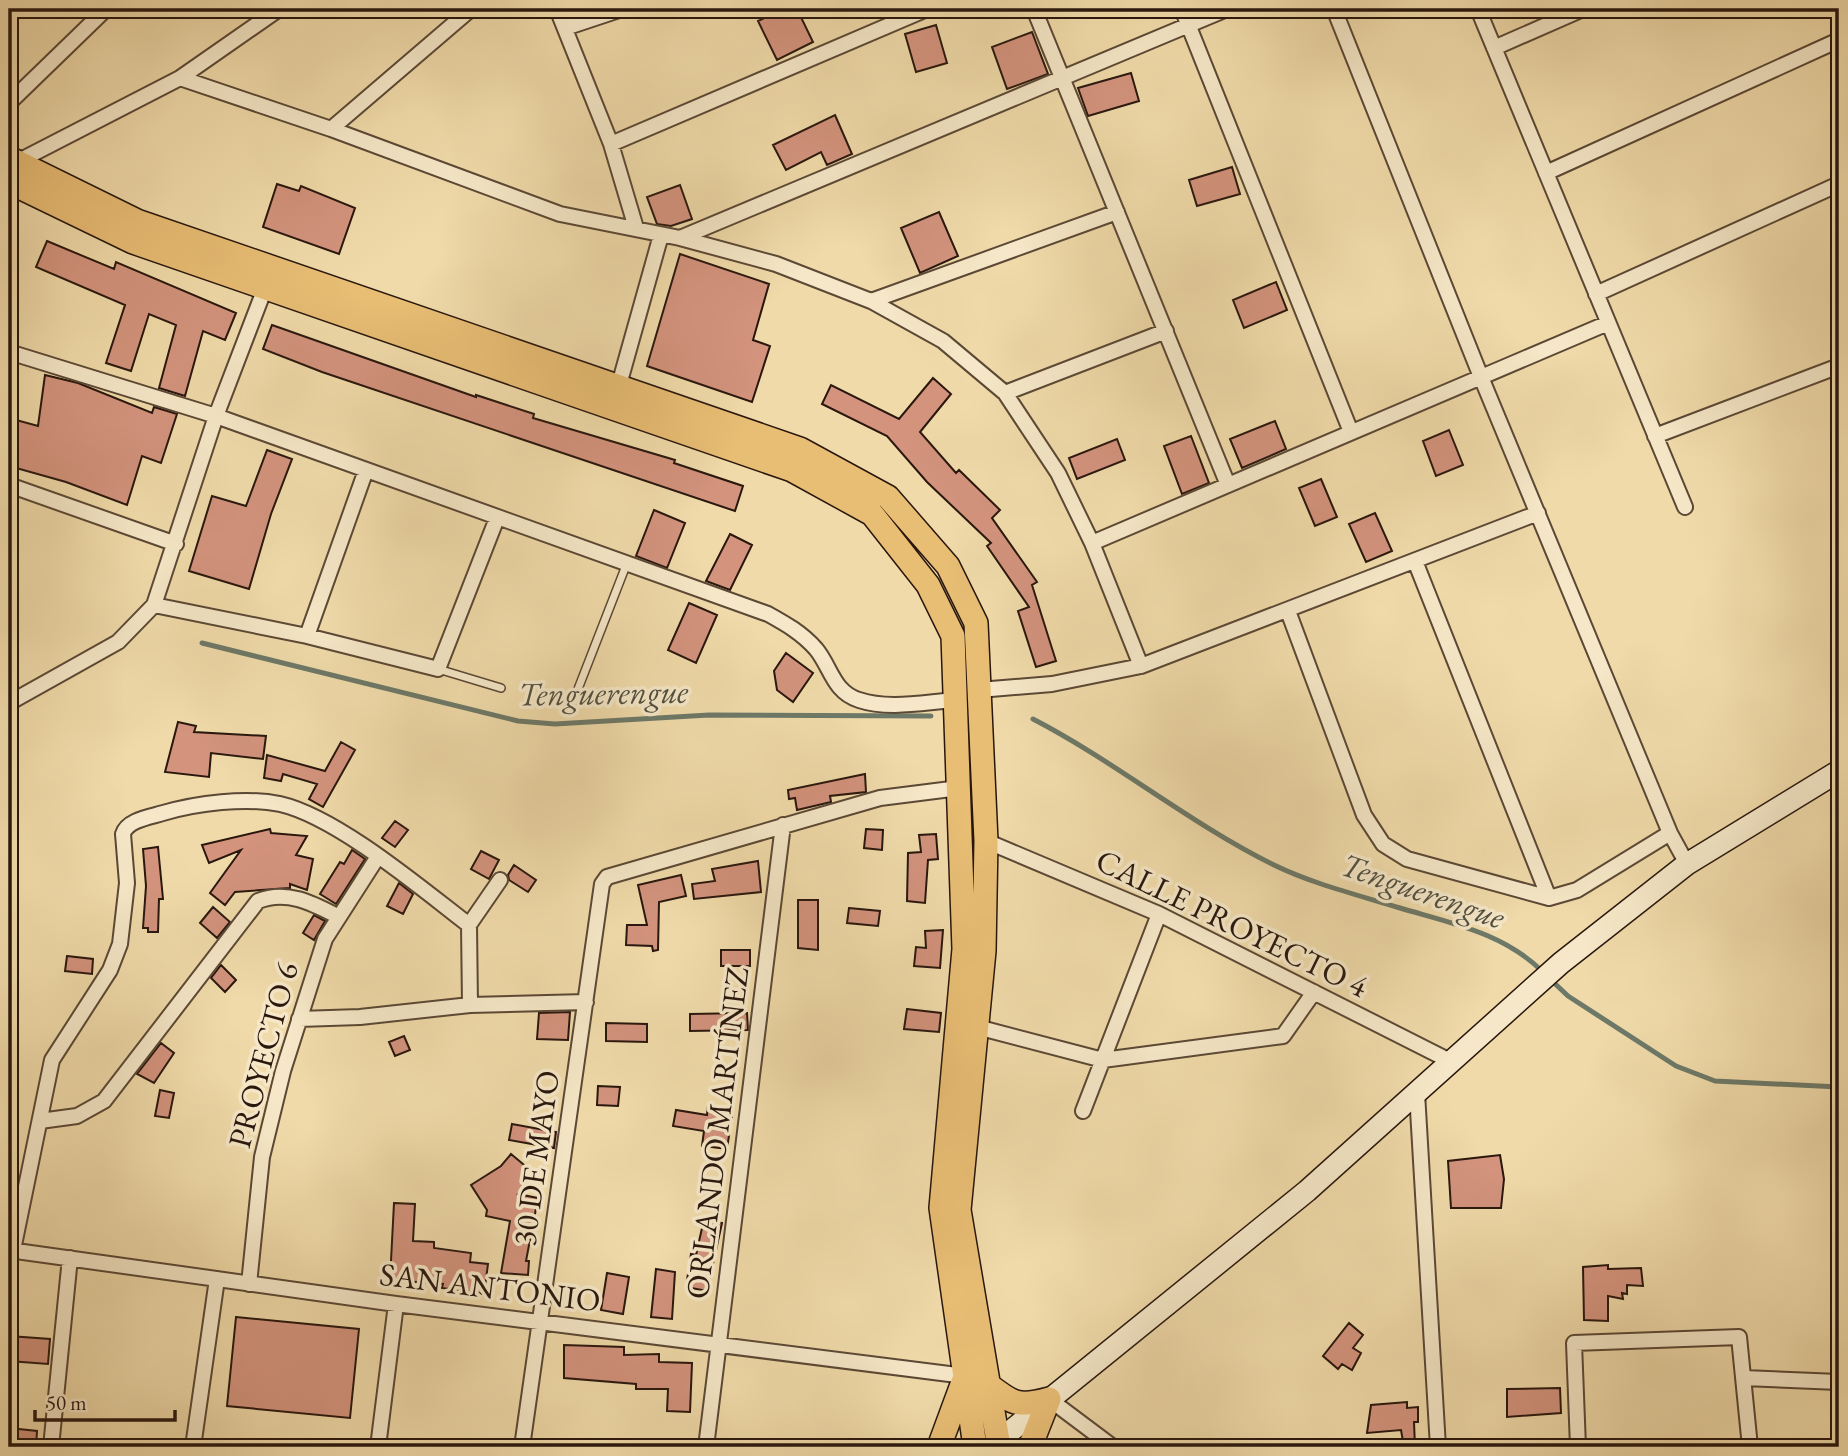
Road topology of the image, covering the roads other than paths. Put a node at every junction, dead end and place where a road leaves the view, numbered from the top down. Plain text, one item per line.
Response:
1 (106, 9) edge
2 (279, 9) edge
3 (471, 9) edge
4 (557, 9) edge
5 (622, 9) edge
6 (927, 9) edge
7 (1034, 9) edge
8 (1182, 9) edge
9 (1227, 9) edge
10 (1334, 9) edge
11 (1478, 9) edge
12 (1583, 9) edge
13 (1189, 25) junction
14 (565, 28) junction
15 (1839, 40) edge
16 (1494, 48) junction
17 (180, 78) junction
18 (1063, 78) junction
19 (9, 103) edge
20 (331, 129) junction
21 (611, 144) junction
22 (10, 168) edge
23 (1546, 173) junction
24 (1839, 184) edge
25 (1117, 212) junction
26 (636, 228) junction
27 (661, 235) junction
28 (680, 238) junction
29 (265, 288) junction
30 (1596, 294) junction
31 (871, 301) junction
32 (1608, 323) junction
33 (1166, 331) junction
34 (9, 352) edge
35 (1839, 366) edge
36 (1480, 377) junction
37 (1005, 393) junction
38 (615, 396) junction
39 (216, 416) junction
40 (1351, 432) junction
41 (1655, 436) junction
42 (366, 470) junction
43 (9, 485) edge
44 (1228, 485) junction
45 (1685, 507) dead end
46 (1538, 513) junction
47 (497, 518) junction
48 (1092, 543) junction
49 (176, 544) junction
50 (1415, 561) junction
51 (627, 563) junction
52 (154, 605) junction
53 (1288, 611) junction
54 (307, 636) junction
55 (1141, 666) junction
56 (438, 669) junction
57 (501, 688) dead end
58 (979, 690) junction
59 (956, 700) junction
60 (9, 703) edge
61 (571, 707) dead end
62 (1839, 771) edge
63 (959, 788) junction
64 (783, 825) junction
65 (1670, 833) junction
66 (986, 841) junction
67 (377, 858) junction
68 (1687, 864) junction
69 (500, 880) dead end
70 (1549, 898) junction
71 (1159, 914) junction
72 (339, 918) junction
73 (469, 925) junction
74 (1314, 992) junction
75 (586, 1002) junction
76 (470, 1005) junction
77 (299, 1019) junction
78 (977, 1027) junction
79 (1103, 1060) junction
80 (1452, 1062) junction
81 (1417, 1093) junction
82 (1083, 1111) dead end
83 (40, 1121) junction
84 (11, 1250) edge
85 (69, 1258) junction
86 (217, 1279) junction
87 (249, 1284) junction
88 (396, 1304) junction
89 (542, 1321) junction
90 (720, 1345) junction
91 (1744, 1378) junction
92 (976, 1379) junction
93 (1839, 1381) edge
94 (1049, 1399) junction
95 (996, 1445) edge
96 (51, 1447) edge
97 (193, 1447) edge
98 (379, 1447) edge
99 (522, 1447) edge
100 (706, 1447) edge
101 (939, 1447) edge
102 (975, 1447) edge
103 (1030, 1447) edge
104 (1113, 1447) edge
105 (1438, 1447) edge
106 (1578, 1447) edge
107 (1750, 1447) edge

1 - 19 street
2 - 17 street
3 - 20 street
4 - 14 street
5 - 14 street
6 - 21 street
7 - 18 street
8 - 13 street
9 - 13 street
10 - 36 street
11 - 16 street
12 - 16 street
13 - 18 street
13 - 40 street
14 - 21 street
15 - 23 street
16 - 23 street
17 - 20 street
17 - 22 street
18 - 25 street
18 - 28 street
20 - 26 street
21 - 26 street
22 - 29 main road
22 - 38 main road
23 - 30 street
24 - 30 street
25 - 31 street
25 - 33 street
26 - 27 street
27 - 28 street
27 - 38 street
28 - 31 street
29 - 38 main road
29 - 39 street
30 - 32 street
31 - 37 street
32 - 36 street
32 - 41 street
33 - 37 street
33 - 44 street
34 - 39 street
35 - 41 street
36 - 40 street
36 - 46 street
37 - 48 street
38 - 58 main road
38 - 59 main road
39 - 42 street
39 - 49 street
40 - 44 street
41 - 45 street
42 - 47 street
42 - 54 street
43 - 49 street
44 - 48 street
46 - 50 street
46 - 65 street
47 - 51 street
47 - 56 street
48 - 55 street
49 - 52 street
50 - 53 street
50 - 70 street
51 - 59 street
51 - 61 lane
52 - 54 street
52 - 60 street
53 - 55 street
53 - 70 street
54 - 56 street
55 - 58 street
56 - 57 lane
58 - 66 main road
59 - 63 main road
62 - 68 main road
63 - 64 street
63 - 92 main road
64 - 75 street, 30 DE MAYO
64 - 90 street, ORLANDO MARTÍNEZ
65 - 68 street
65 - 70 street
66 - 71 street, CALLE PROYECTO 4
66 - 78 main road
67 - 72 street, PROYECTO 6
67 - 73 street
67 - 83 street
68 - 80 main road
69 - 73 street
71 - 74 street, CALLE PROYECTO 4
71 - 79 street
72 - 77 street, PROYECTO 6
72 - 83 street
73 - 76 street
74 - 79 street
74 - 80 street, CALLE PROYECTO 4
75 - 76 street
75 - 89 street, 30 DE MAYO
76 - 77 street
77 - 87 street, PROYECTO 6
78 - 79 street
78 - 92 main road
79 - 82 street
80 - 81 main road
81 - 94 main road
81 - 105 street
83 - 84 street
84 - 85 street, SAN ANTONIO
85 - 86 street, SAN ANTONIO
85 - 96 street
86 - 87 street, SAN ANTONIO
86 - 97 street
87 - 88 street, SAN ANTONIO
88 - 89 street, SAN ANTONIO
88 - 98 street
89 - 90 street, SAN ANTONIO
89 - 99 street, 30 DE MAYO
90 - 92 street, SAN ANTONIO
90 - 100 street, ORLANDO MARTÍNEZ
91 - 93 street
91 - 106 street
91 - 107 street
92 - 94 main road
92 - 95 main road
92 - 101 main road
92 - 102 main road
94 - 95 main road
94 - 103 main road
94 - 104 street

